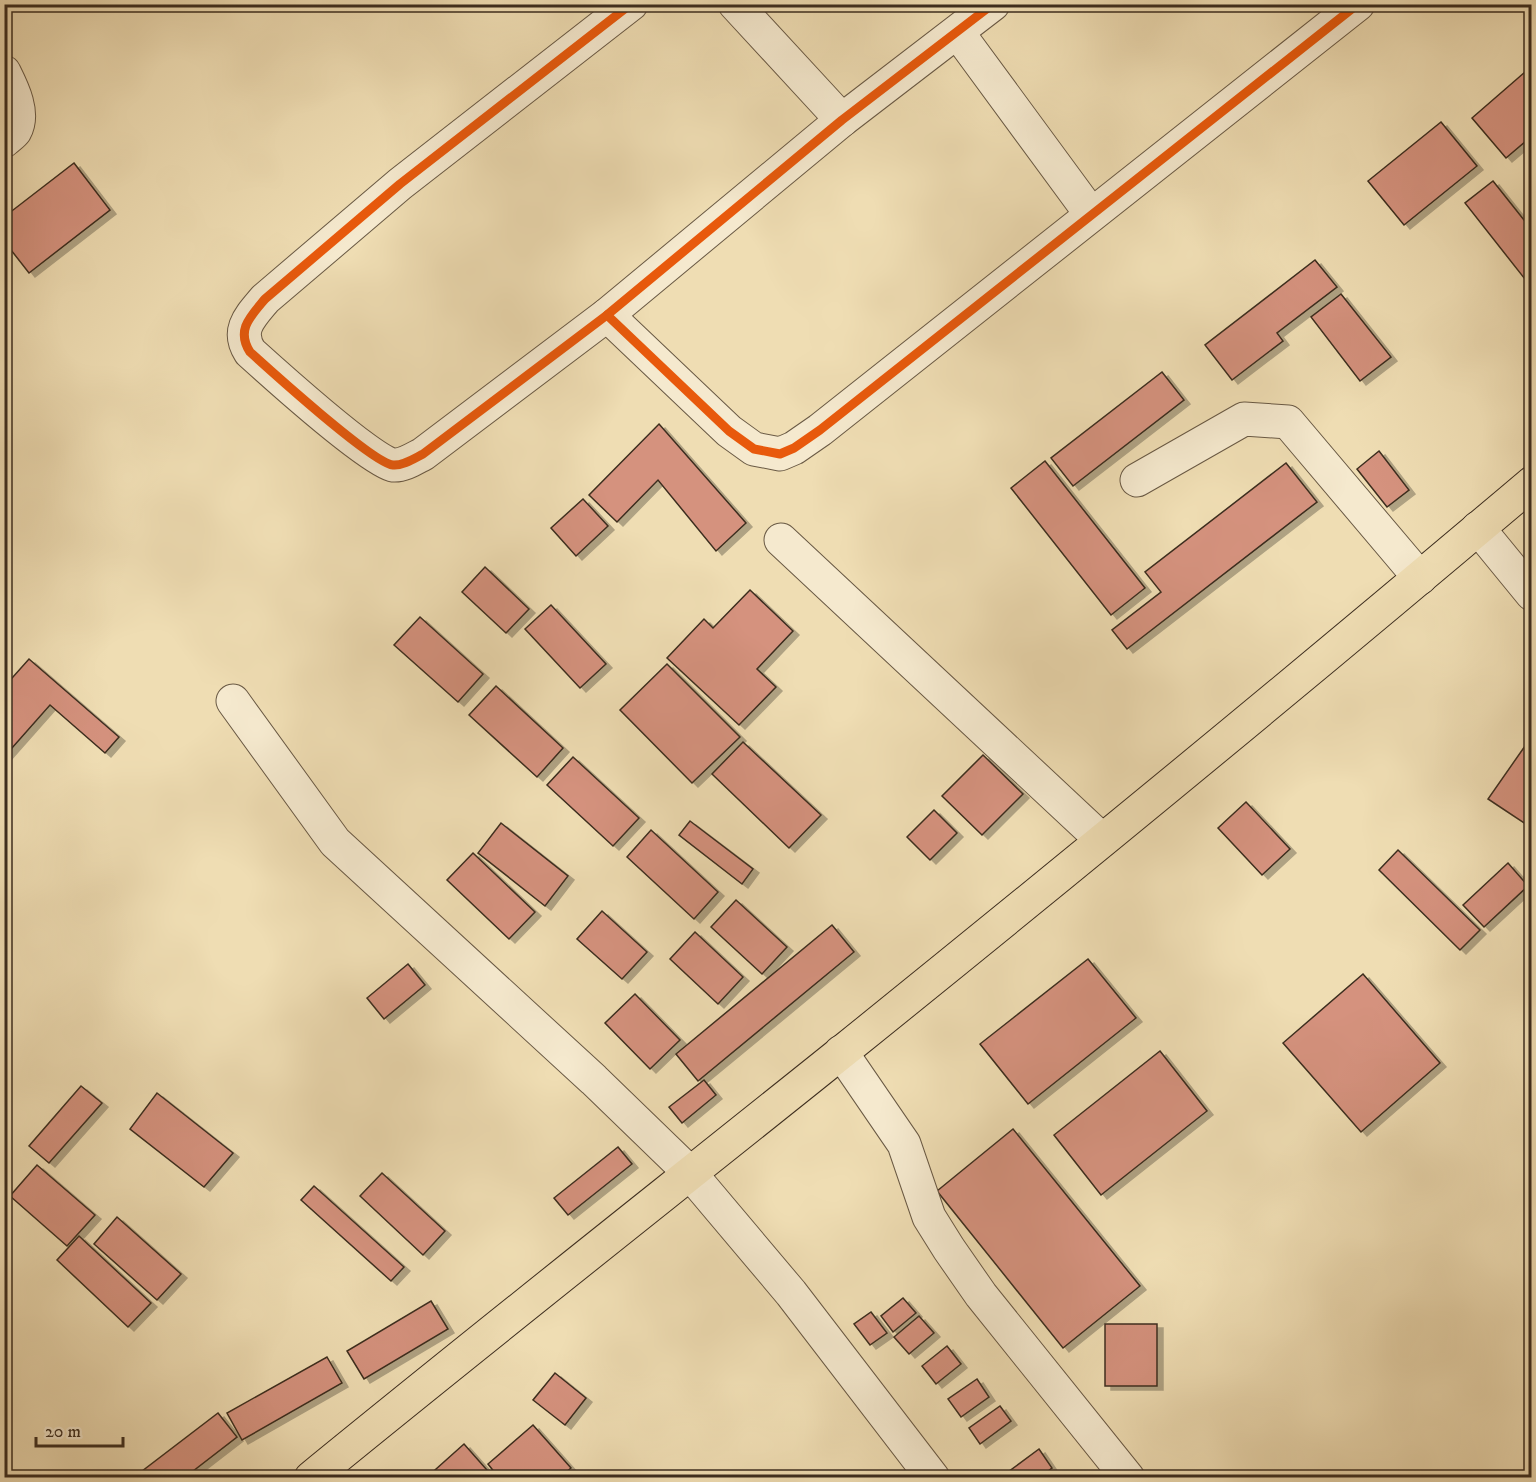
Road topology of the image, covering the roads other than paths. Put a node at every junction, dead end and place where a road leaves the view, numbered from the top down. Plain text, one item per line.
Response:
1 (631, 4) edge
2 (735, 4) edge
3 (993, 4) edge
4 (1358, 4) edge
5 (958, 33) junction
6 (4, 72) edge
7 (842, 120) junction
8 (4, 141) edge
9 (1091, 214) junction
10 (607, 315) junction
11 (1137, 480) dead end
12 (1532, 483) edge
13 (1478, 528) junction
14 (781, 540) dead end
15 (1420, 578) junction
16 (1532, 594) edge
17 (233, 701) dead end
18 (1101, 840) junction
19 (841, 1052) junction
20 (689, 1172) junction
21 (311, 1478) edge
22 (933, 1478) edge
23 (1128, 1478) edge

1 - 10 street
2 - 7 street
3 - 5 street
4 - 9 street
5 - 7 street
5 - 9 street
6 - 8 street
7 - 10 street
9 - 10 street
11 - 15 street
12 - 13 main road
13 - 15 main road
13 - 16 street
14 - 18 street
15 - 18 main road
17 - 20 street
18 - 19 main road
19 - 20 main road
19 - 23 street
20 - 21 main road
20 - 22 street

